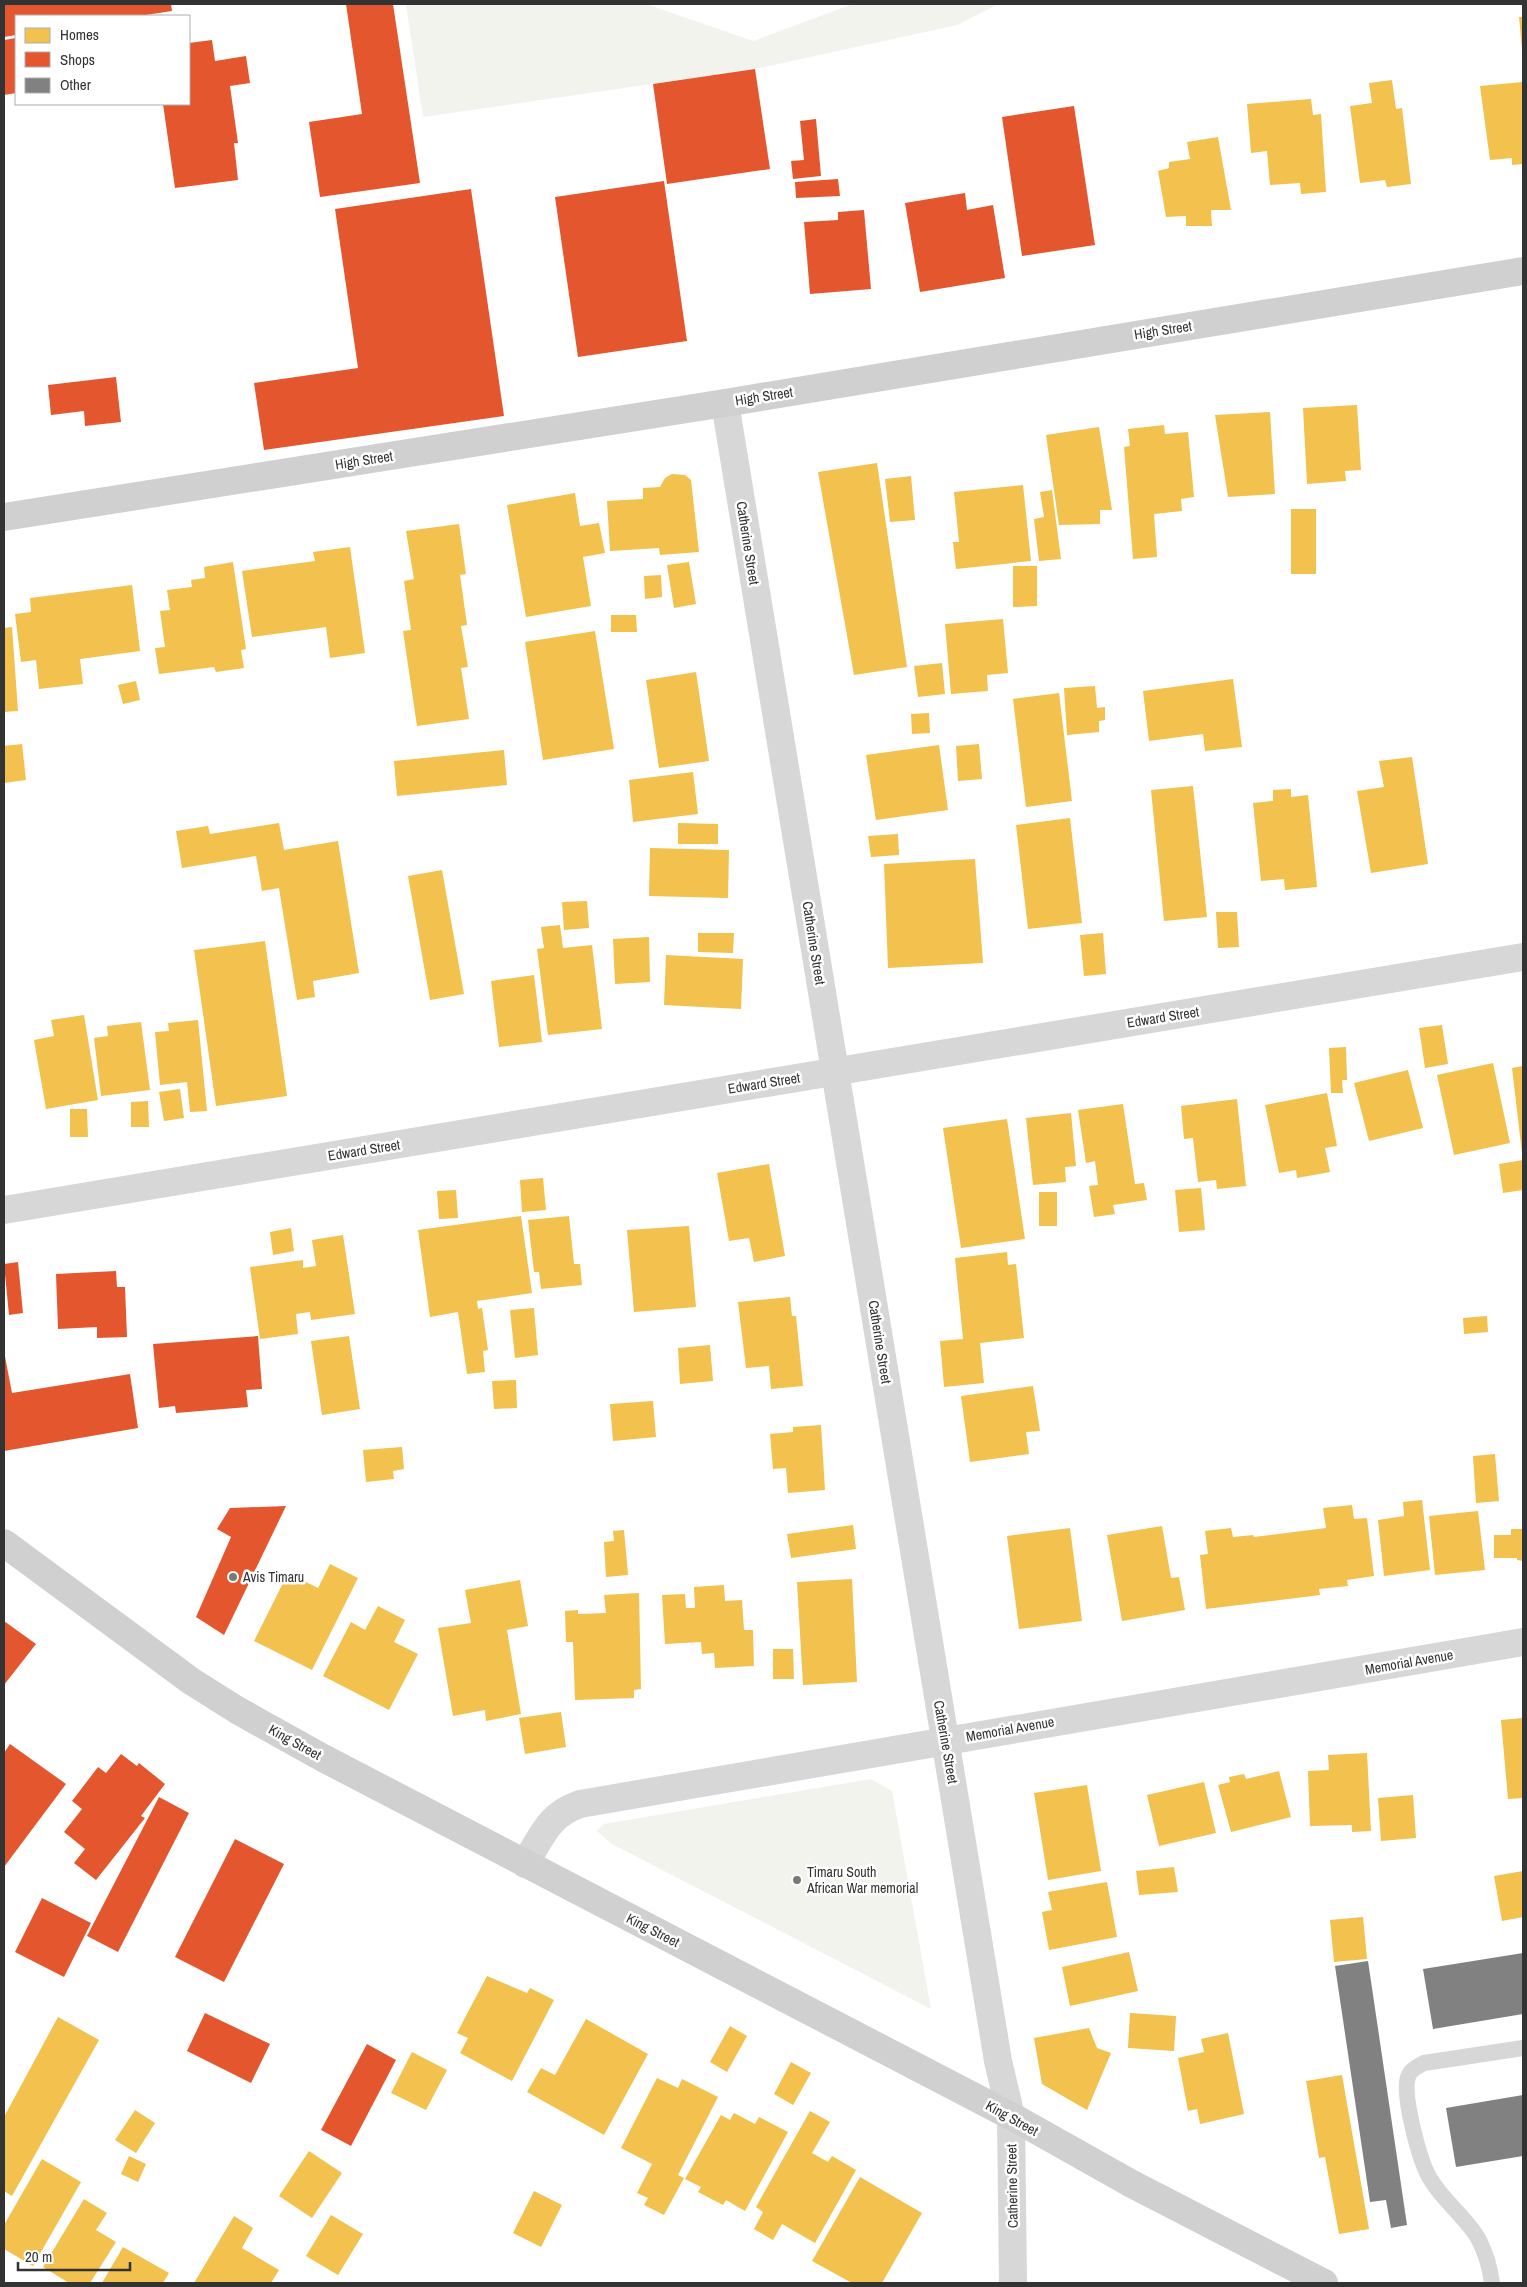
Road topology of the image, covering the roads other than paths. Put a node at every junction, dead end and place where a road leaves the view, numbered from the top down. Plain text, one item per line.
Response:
1 (1523, 271) edge
2 (725, 403) junction
3 (4, 517) edge
4 (1523, 957) edge
5 (835, 1072) junction
6 (4, 1210) edge
7 (4, 1543) edge
8 (1523, 1642) edge
9 (945, 1740) junction
10 (525, 1864) junction
11 (1523, 2048) edge
12 (1011, 2116) junction
13 (1013, 2283) edge
14 (1324, 2283) edge
15 (1492, 2283) edge

1 - 2 street, High Street
2 - 3 street, High Street
2 - 5 street, Catherine Street
4 - 5 street, Edward Street
5 - 6 street, Edward Street
5 - 9 street, Catherine Street
7 - 10 street, King Street
8 - 9 street, Memorial Avenue
9 - 10 street, Memorial Avenue
9 - 12 street, Catherine Street
10 - 12 street, King Street
11 - 15 lane
12 - 13 street, Catherine Street
12 - 14 street, King Street

